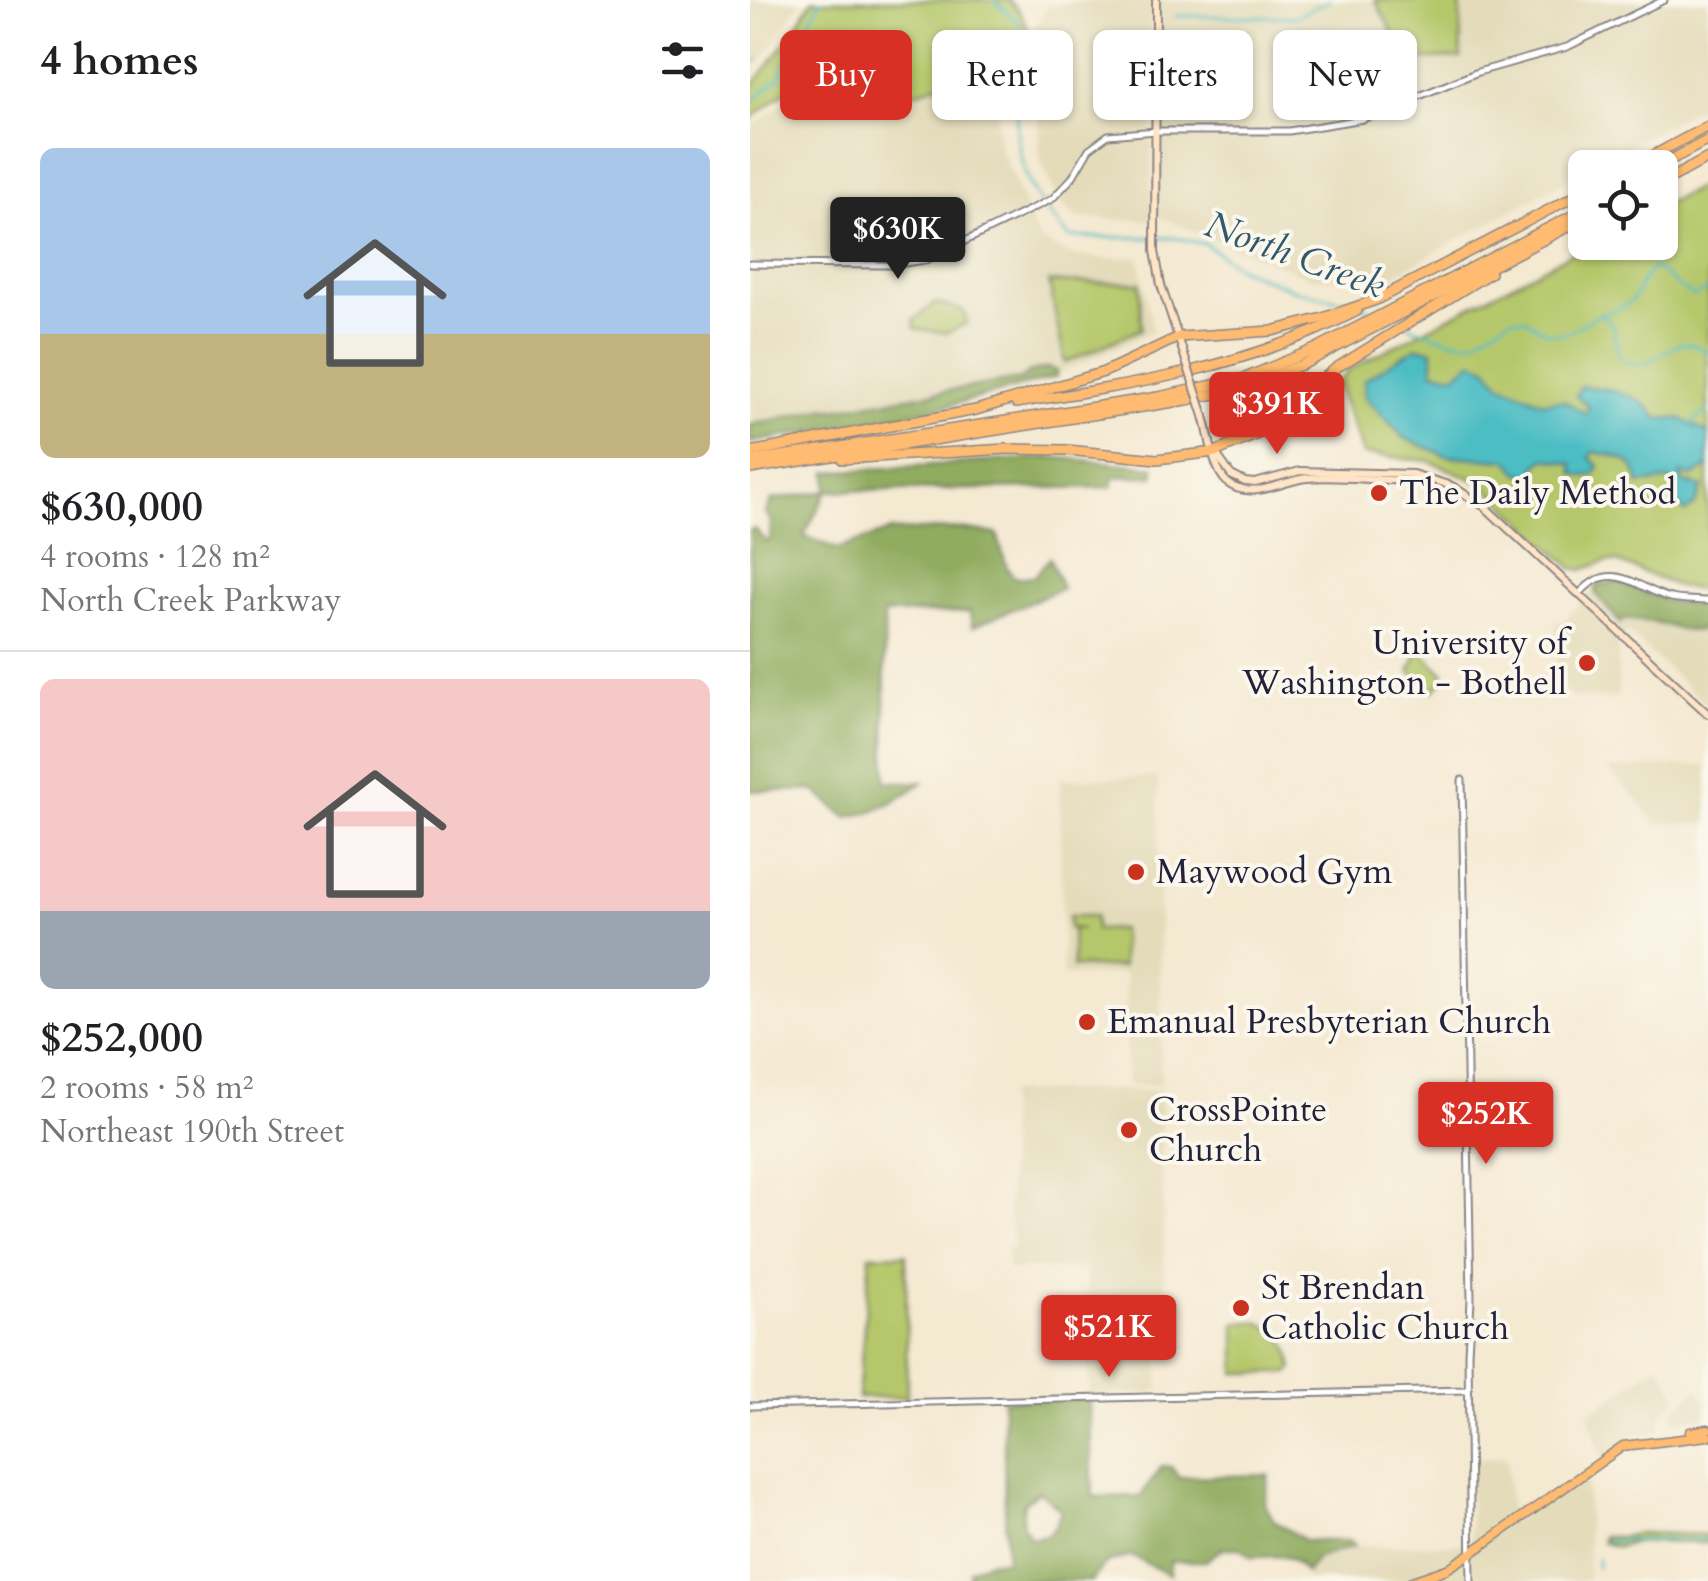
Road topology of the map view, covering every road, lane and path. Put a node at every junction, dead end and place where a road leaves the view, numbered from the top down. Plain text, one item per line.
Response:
1 (1156, 0) edge
2 (1664, 0) edge
3 (1708, 126) edge
4 (1156, 131) junction
5 (1708, 143) edge
6 (1663, 150) edge
7 (1678, 159) edge
8 (1706, 159) edge
9 (1678, 173) edge
10 (1568, 200) edge
11 (1568, 216) edge
12 (1568, 230) edge
13 (1568, 230) edge
14 (750, 264) edge
15 (1347, 313) junction
16 (1411, 314) junction
17 (1387, 328) junction
18 (1179, 337) junction
19 (976, 410) junction
20 (1215, 452) junction
21 (750, 456) edge
22 (839, 458) junction
23 (750, 471) edge
24 (1579, 594) junction
25 (1708, 601) edge
26 (1708, 714) edge
27 (1462, 780) dead end
28 (1468, 1390) junction
29 (750, 1406) edge
30 (1708, 1432) edge
31 (1470, 1554) junction
32 (1412, 1581) edge
33 (1471, 1581) edge

1 - 4 main road
2 - 4 street
3 - 6 highway
4 - 14 street
4 - 18 main road
5 - 7 highway
8 - 9 highway
10 - 15 highway
11 - 21 highway
12 - 16 highway
13 - 16 highway
15 - 18 highway
15 - 19 highway
16 - 17 highway
17 - 20 highway
17 - 22 highway
17 - 23 highway
18 - 19 highway
18 - 20 main road, bridge
19 - 21 highway
20 - 22 highway
20 - 24 main road
22 - 23 highway
24 - 25 street
24 - 26 main road
27 - 28 street
28 - 29 street
28 - 31 street
30 - 31 main road
31 - 32 main road
31 - 33 street

